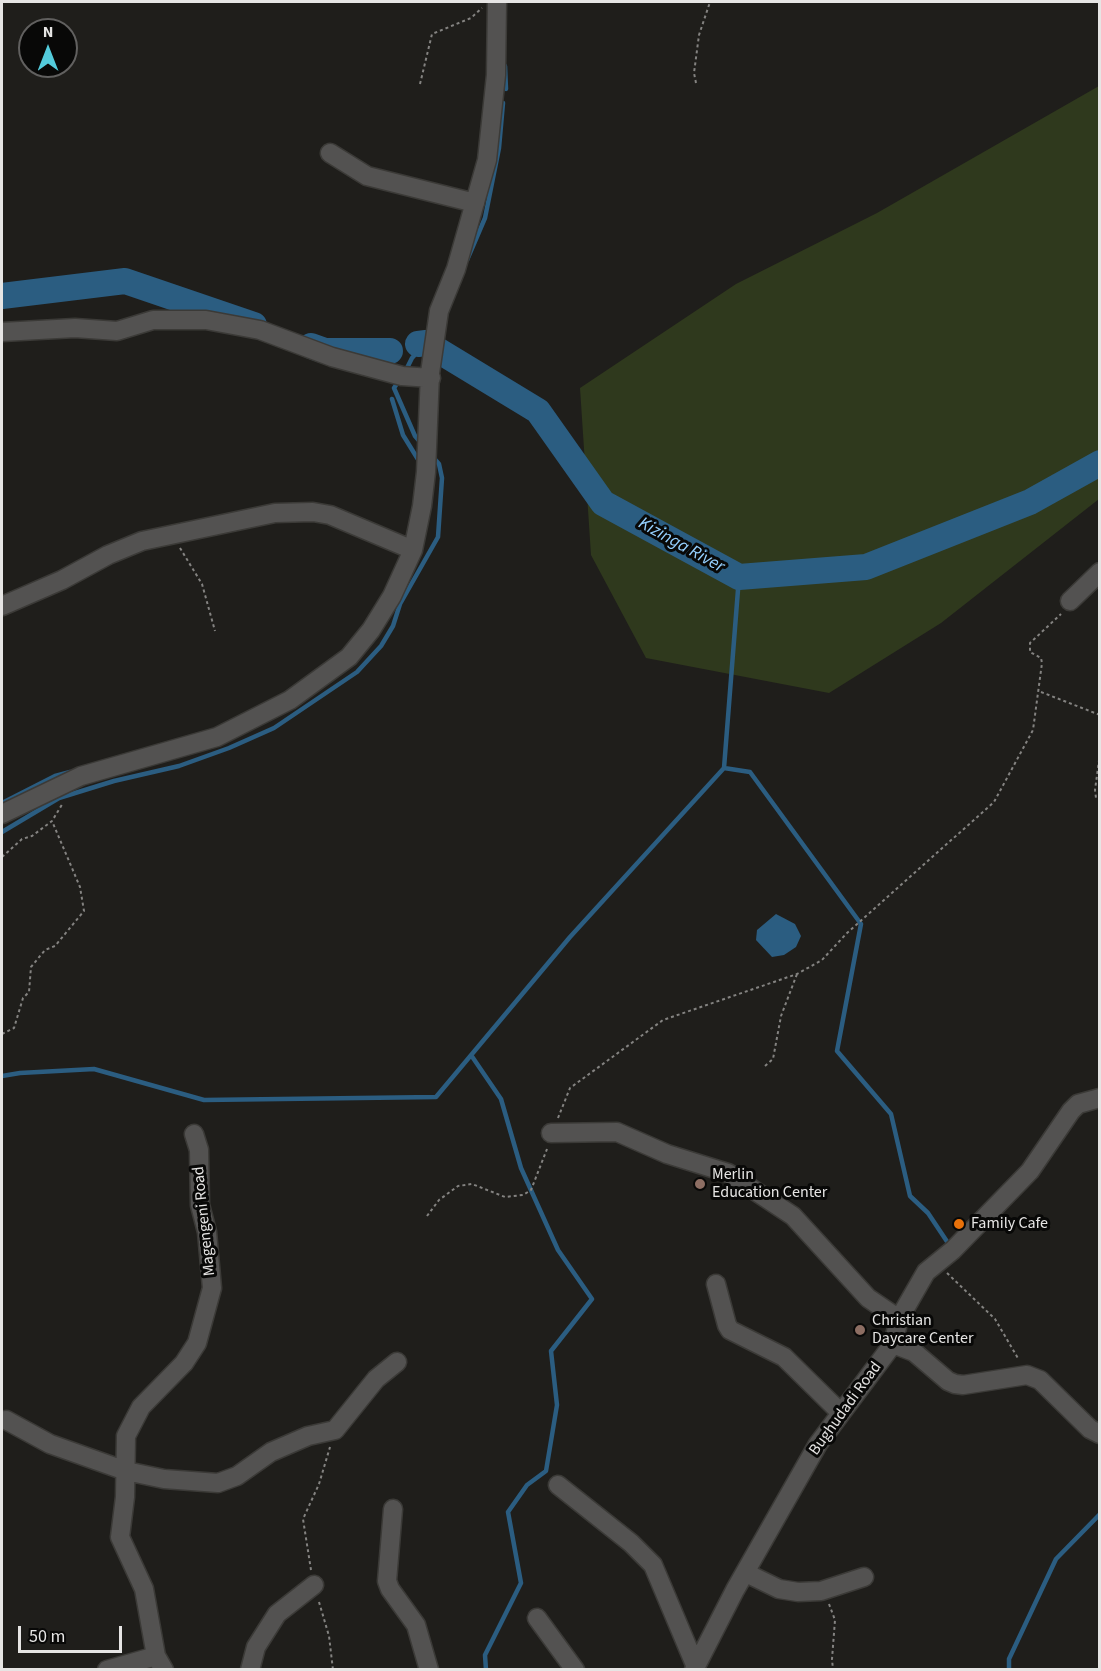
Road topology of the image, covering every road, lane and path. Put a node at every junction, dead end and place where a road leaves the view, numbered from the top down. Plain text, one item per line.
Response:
1 (710, 2) edge
2 (492, 3) edge
3 (696, 83) dead end
4 (420, 84) dead end
5 (330, 153) dead end
6 (475, 203) junction
7 (2, 332) edge
8 (430, 376) junction
9 (173, 536) junction
10 (412, 550) junction
11 (1100, 572) edge
12 (1070, 602) joint
13 (2, 606) edge
14 (215, 631) dead end
15 (1040, 691) junction
16 (1100, 715) edge
17 (1100, 753) edge
18 (1100, 799) edge
19 (64, 802) dead end
20 (2, 814) edge
21 (52, 821) junction
22 (2, 857) edge
23 (797, 974) junction
24 (2, 1034) edge
25 (765, 1066) dead end
26 (1100, 1098) edge
27 (551, 1133) junction
28 (194, 1134) dead end
29 (427, 1216) dead end
30 (936, 1263) junction
31 (717, 1284) dead end
32 (899, 1319) junction
33 (893, 1344) junction
34 (397, 1362) dead end
35 (1027, 1374) junction
36 (840, 1413) junction
37 (6, 1420) dead end
38 (335, 1431) junction
39 (1100, 1434) edge
40 (126, 1471) junction
41 (558, 1485) dead end
42 (393, 1509) dead end
43 (746, 1573) junction
44 (864, 1577) dead end
45 (314, 1585) junction
46 (822, 1591) junction
47 (537, 1618) dead end
48 (160, 1663) edge
49 (695, 1668) edge
50 (106, 1670) edge
51 (250, 1670) edge
52 (333, 1670) edge
53 (429, 1670) edge
54 (574, 1670) edge
55 (833, 1670) edge

1 - 3 path
2 - 4 path
2 - 6 street
5 - 6 street
6 - 8 street
7 - 8 street
8 - 10 street
9 - 10 street
9 - 13 street
9 - 14 path
10 - 20 street
11 - 12 street
12 - 15 path
15 - 16 path
15 - 23 path
17 - 18 path
19 - 21 path
21 - 22 path
21 - 24 path
23 - 25 path
23 - 27 path
26 - 30 street, Bughudadi Road
27 - 29 path
27 - 32 street
28 - 40 street, Magengeni Road
30 - 32 street, Bughudadi Road
30 - 35 path
31 - 36 street
32 - 33 street, Bughudadi Road
33 - 35 street
33 - 36 street, Bughudadi Road
34 - 38 street
35 - 39 street
36 - 43 street, Bughudadi Road
37 - 40 street
38 - 40 street
38 - 45 path
40 - 48 street, Magengeni Road
41 - 49 street
42 - 53 street
43 - 46 street
43 - 49 street, Bughudadi Road
44 - 46 street
45 - 51 street
45 - 52 path
46 - 55 path
47 - 54 street
48 - 50 street

